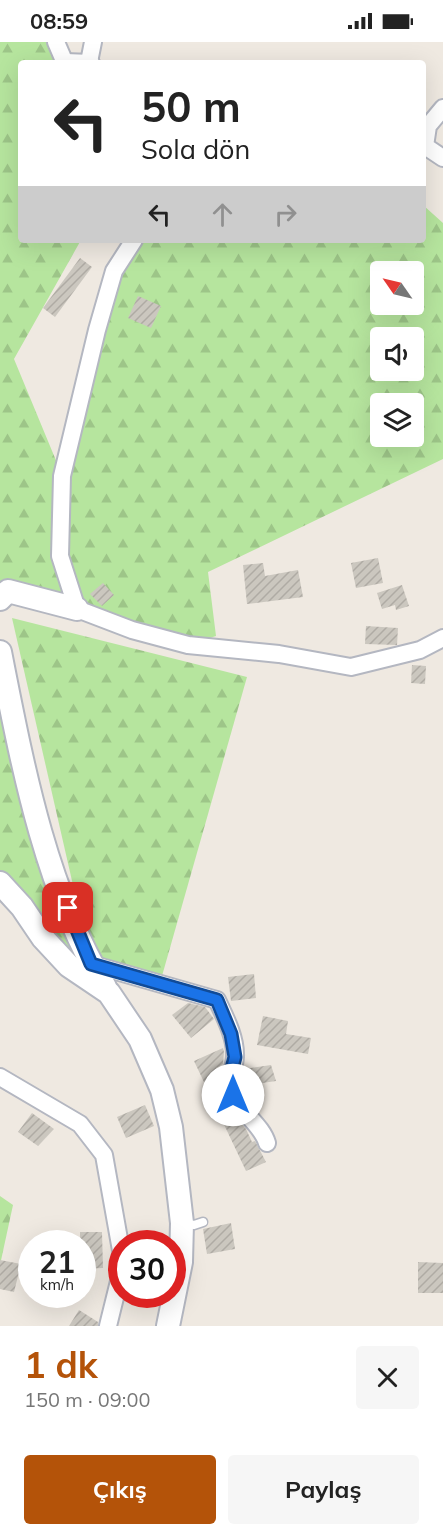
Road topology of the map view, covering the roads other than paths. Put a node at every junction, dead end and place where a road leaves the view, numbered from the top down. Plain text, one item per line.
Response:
1 (56, 42) edge
2 (93, 42) edge
3 (64, 60) edge
4 (90, 60) edge
5 (443, 108) edge
6 (426, 140) edge
7 (426, 148) edge
8 (443, 158) edge
9 (132, 243) edge
10 (0, 599) edge
11 (77, 609) junction
12 (443, 638) edge
13 (0, 652) edge
14 (0, 884) edge
15 (91, 964) junction
16 (109, 993) junction
17 (0, 1077) edge
18 (267, 1143) dead end
19 (117, 1230) edge
20 (112, 1308) edge
21 (108, 1326) edge
22 (168, 1326) edge

1 - 3 street
2 - 4 street
5 - 6 street
7 - 8 street
9 - 11 street
10 - 11 street
11 - 12 street
13 - 15 street
14 - 16 street
15 - 16 street
15 - 18 street
16 - 22 street
17 - 19 street
20 - 21 street

